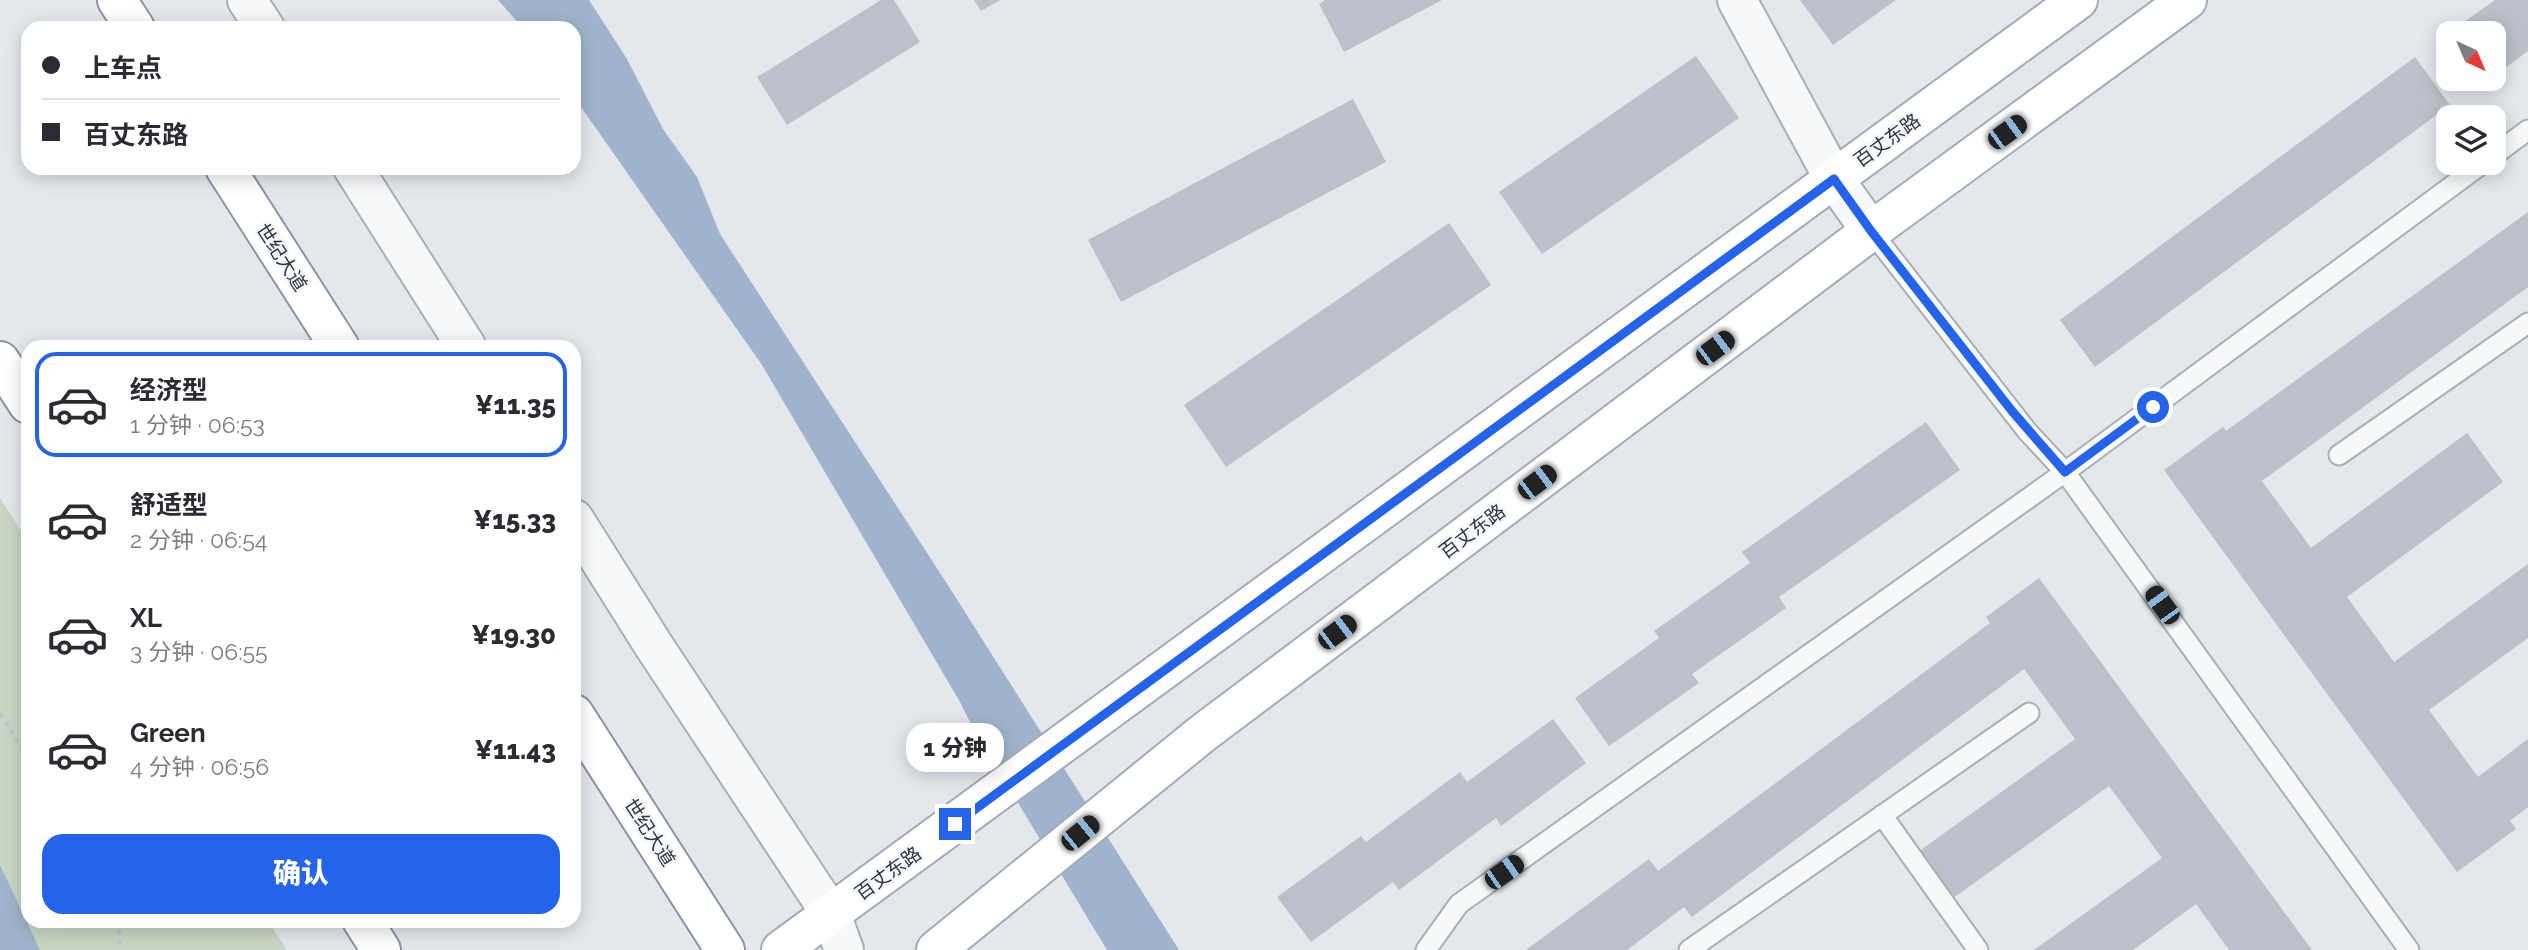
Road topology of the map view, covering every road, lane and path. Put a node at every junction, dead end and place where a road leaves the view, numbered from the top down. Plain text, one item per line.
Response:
1 (117, 0) edge
2 (247, 0) edge
3 (1737, 0) edge
4 (2077, 0) edge
5 (2187, 0) edge
6 (130, 21) edge
7 (260, 21) edge
8 (2528, 130) edge
9 (2506, 146) edge
10 (229, 175) edge
11 (357, 175) edge
12 (2467, 175) edge
13 (1834, 179) junction
14 (1871, 231) junction
15 (2528, 323) edge
16 (335, 340) edge
17 (462, 340) edge
18 (0, 361) edge
19 (21, 393) edge
20 (2339, 455) dead end
21 (2065, 472) junction
22 (581, 530) edge
23 (0, 713) edge
24 (2029, 713) dead end
25 (581, 725) edge
26 (21, 748) edge
27 (1882, 816) junction
28 (831, 914) junction
29 (119, 928) edge
30 (367, 928) edge
31 (120, 950) edge
32 (381, 950) edge
33 (725, 950) edge
34 (781, 950) edge
35 (844, 950) edge
36 (936, 950) edge
37 (1426, 950) edge
38 (1689, 950) edge
39 (1978, 950) edge
40 (2409, 950) edge

1 - 6 main road
2 - 7 street
3 - 13 street
4 - 13 main road, 百丈东路
5 - 14 main road, 百丈东路
8 - 9 lane
10 - 16 main road, 世纪大道
11 - 17 street
12 - 21 lane
13 - 14 street
13 - 28 main road, 百丈东路
14 - 21 lane
14 - 36 main road, 百丈东路
15 - 20 lane
18 - 19 main road
21 - 37 lane
21 - 40 lane
22 - 28 street
23 - 26 path
24 - 27 lane
25 - 33 main road, 世纪大道
27 - 38 lane
27 - 39 lane
28 - 34 main road, 百丈东路
28 - 35 street
29 - 31 path
30 - 32 main road

